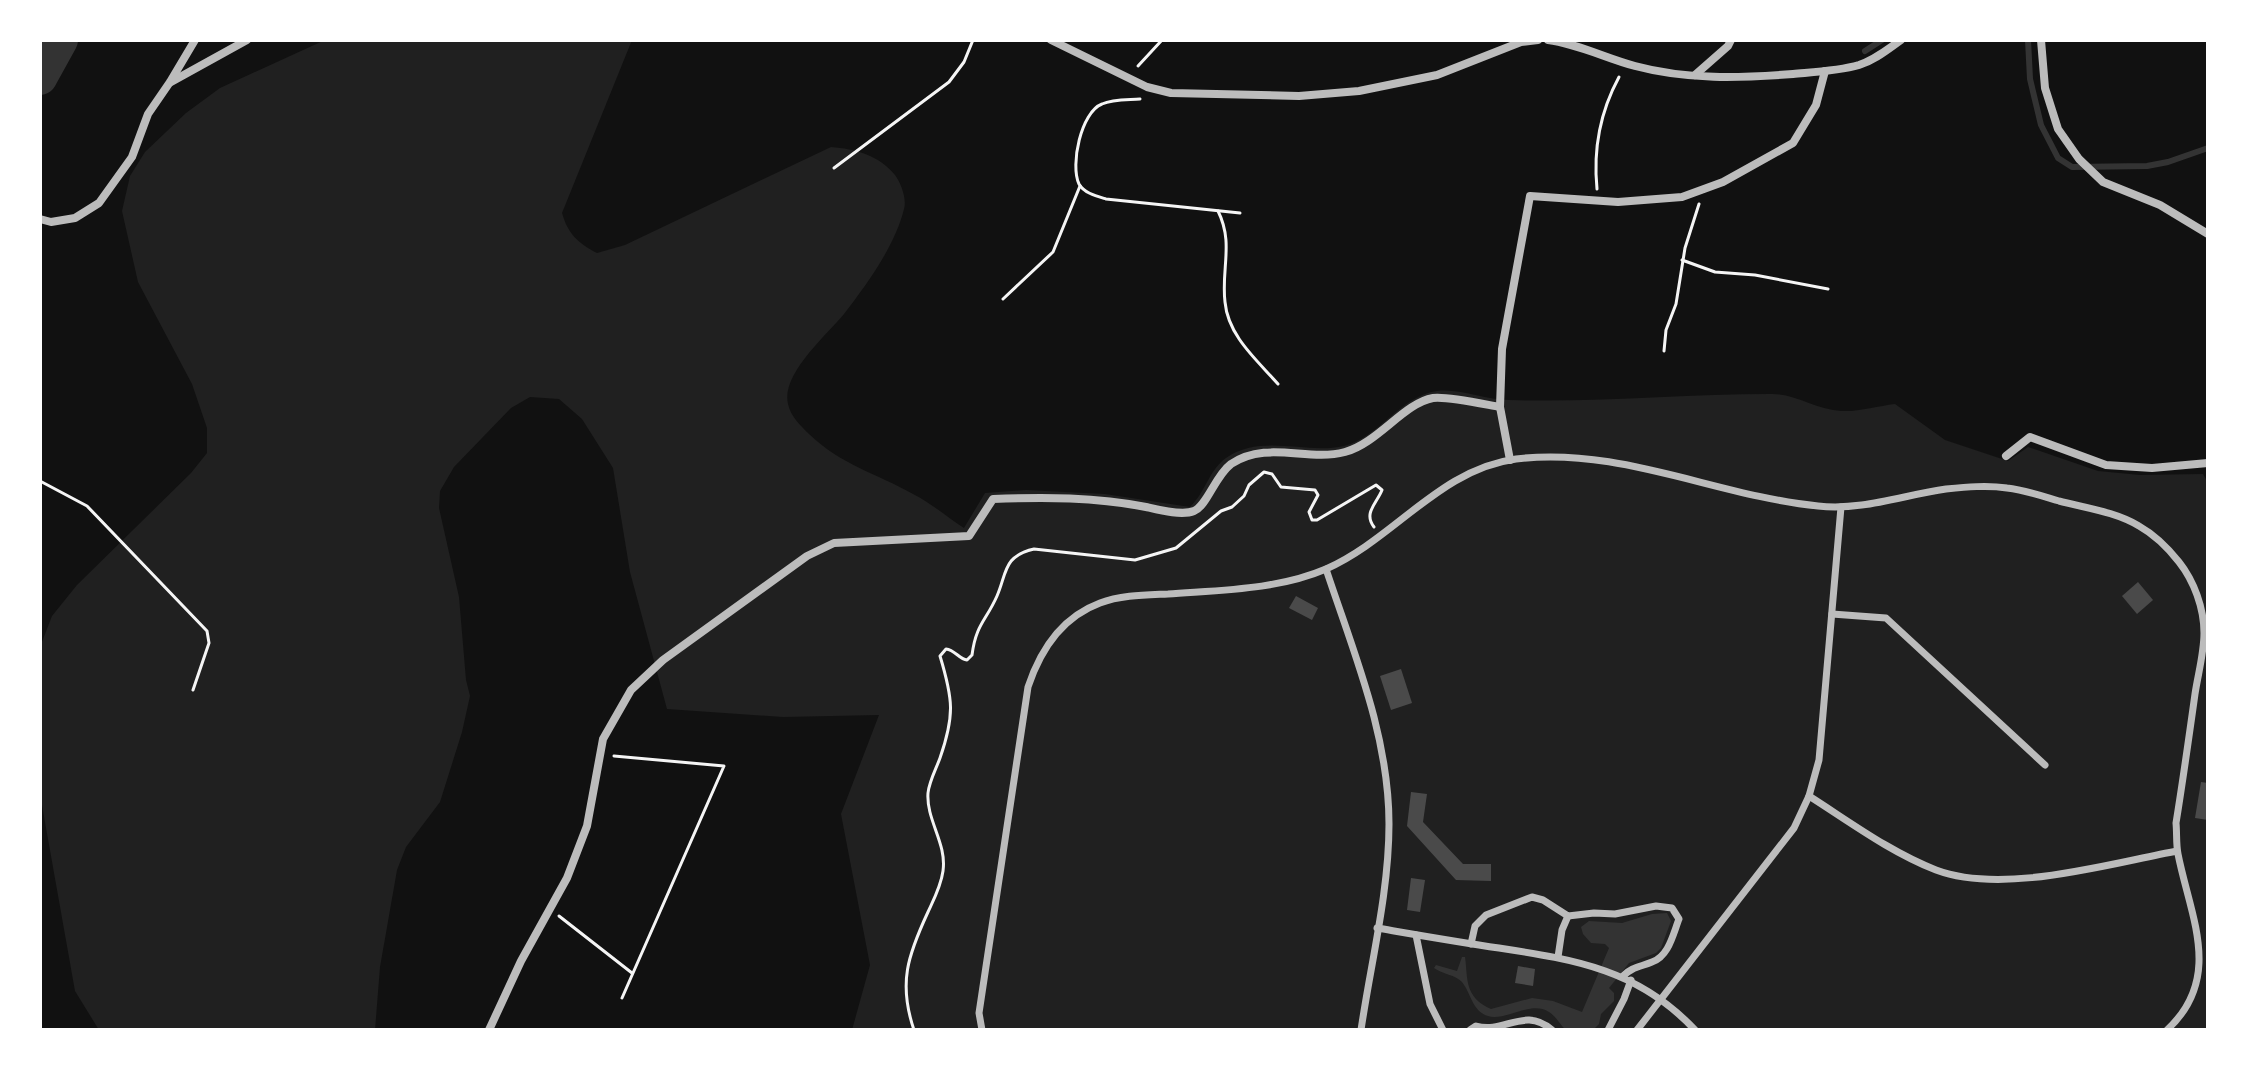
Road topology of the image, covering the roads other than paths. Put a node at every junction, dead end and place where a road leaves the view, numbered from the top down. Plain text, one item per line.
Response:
1 (195, 40) edge
2 (247, 40) edge
3 (1051, 40) edge
4 (1538, 40) edge
5 (1548, 40) edge
6 (1731, 40) edge
7 (1901, 40) edge
8 (2041, 40) edge
9 (1825, 71) junction
10 (1695, 76) junction
11 (170, 82) junction
12 (40, 219) edge
13 (2208, 234) edge
14 (1500, 407) junction
15 (2006, 456) dead end
16 (1510, 460) junction
17 (2208, 463) edge
18 (1841, 507) junction
19 (1326, 569) junction
20 (1832, 614) junction
21 (2045, 765) dead end
22 (1809, 796) junction
23 (2177, 851) junction
24 (1568, 916) junction
25 (1377, 928) junction
26 (1416, 935) junction
27 (1471, 944) junction
28 (1558, 957) junction
29 (1627, 978) junction
30 (1661, 998) junction
31 (489, 1030) edge
32 (982, 1030) edge
33 (1361, 1030) edge
34 (1443, 1030) edge
35 (1470, 1030) edge
36 (1552, 1030) edge
37 (1608, 1030) edge
38 (1637, 1030) edge
39 (1695, 1030) edge
40 (2167, 1030) edge

1 - 11 street
2 - 11 street
3 - 4 street
5 - 10 street
6 - 10 street
7 - 9 street
8 - 13 street
9 - 10 street
9 - 14 street
11 - 12 street
14 - 16 street
14 - 31 street
15 - 17 street
16 - 18 street
16 - 19 street
18 - 20 street
18 - 23 street
19 - 25 street
19 - 32 street
20 - 21 street
20 - 22 street
22 - 23 street
22 - 30 street
23 - 40 street
24 - 27 street
24 - 28 street
24 - 29 street
25 - 26 street
25 - 33 street
26 - 27 street
26 - 34 street
27 - 28 street
28 - 29 street
29 - 30 street
29 - 37 street
30 - 38 street
30 - 39 street
35 - 36 street

